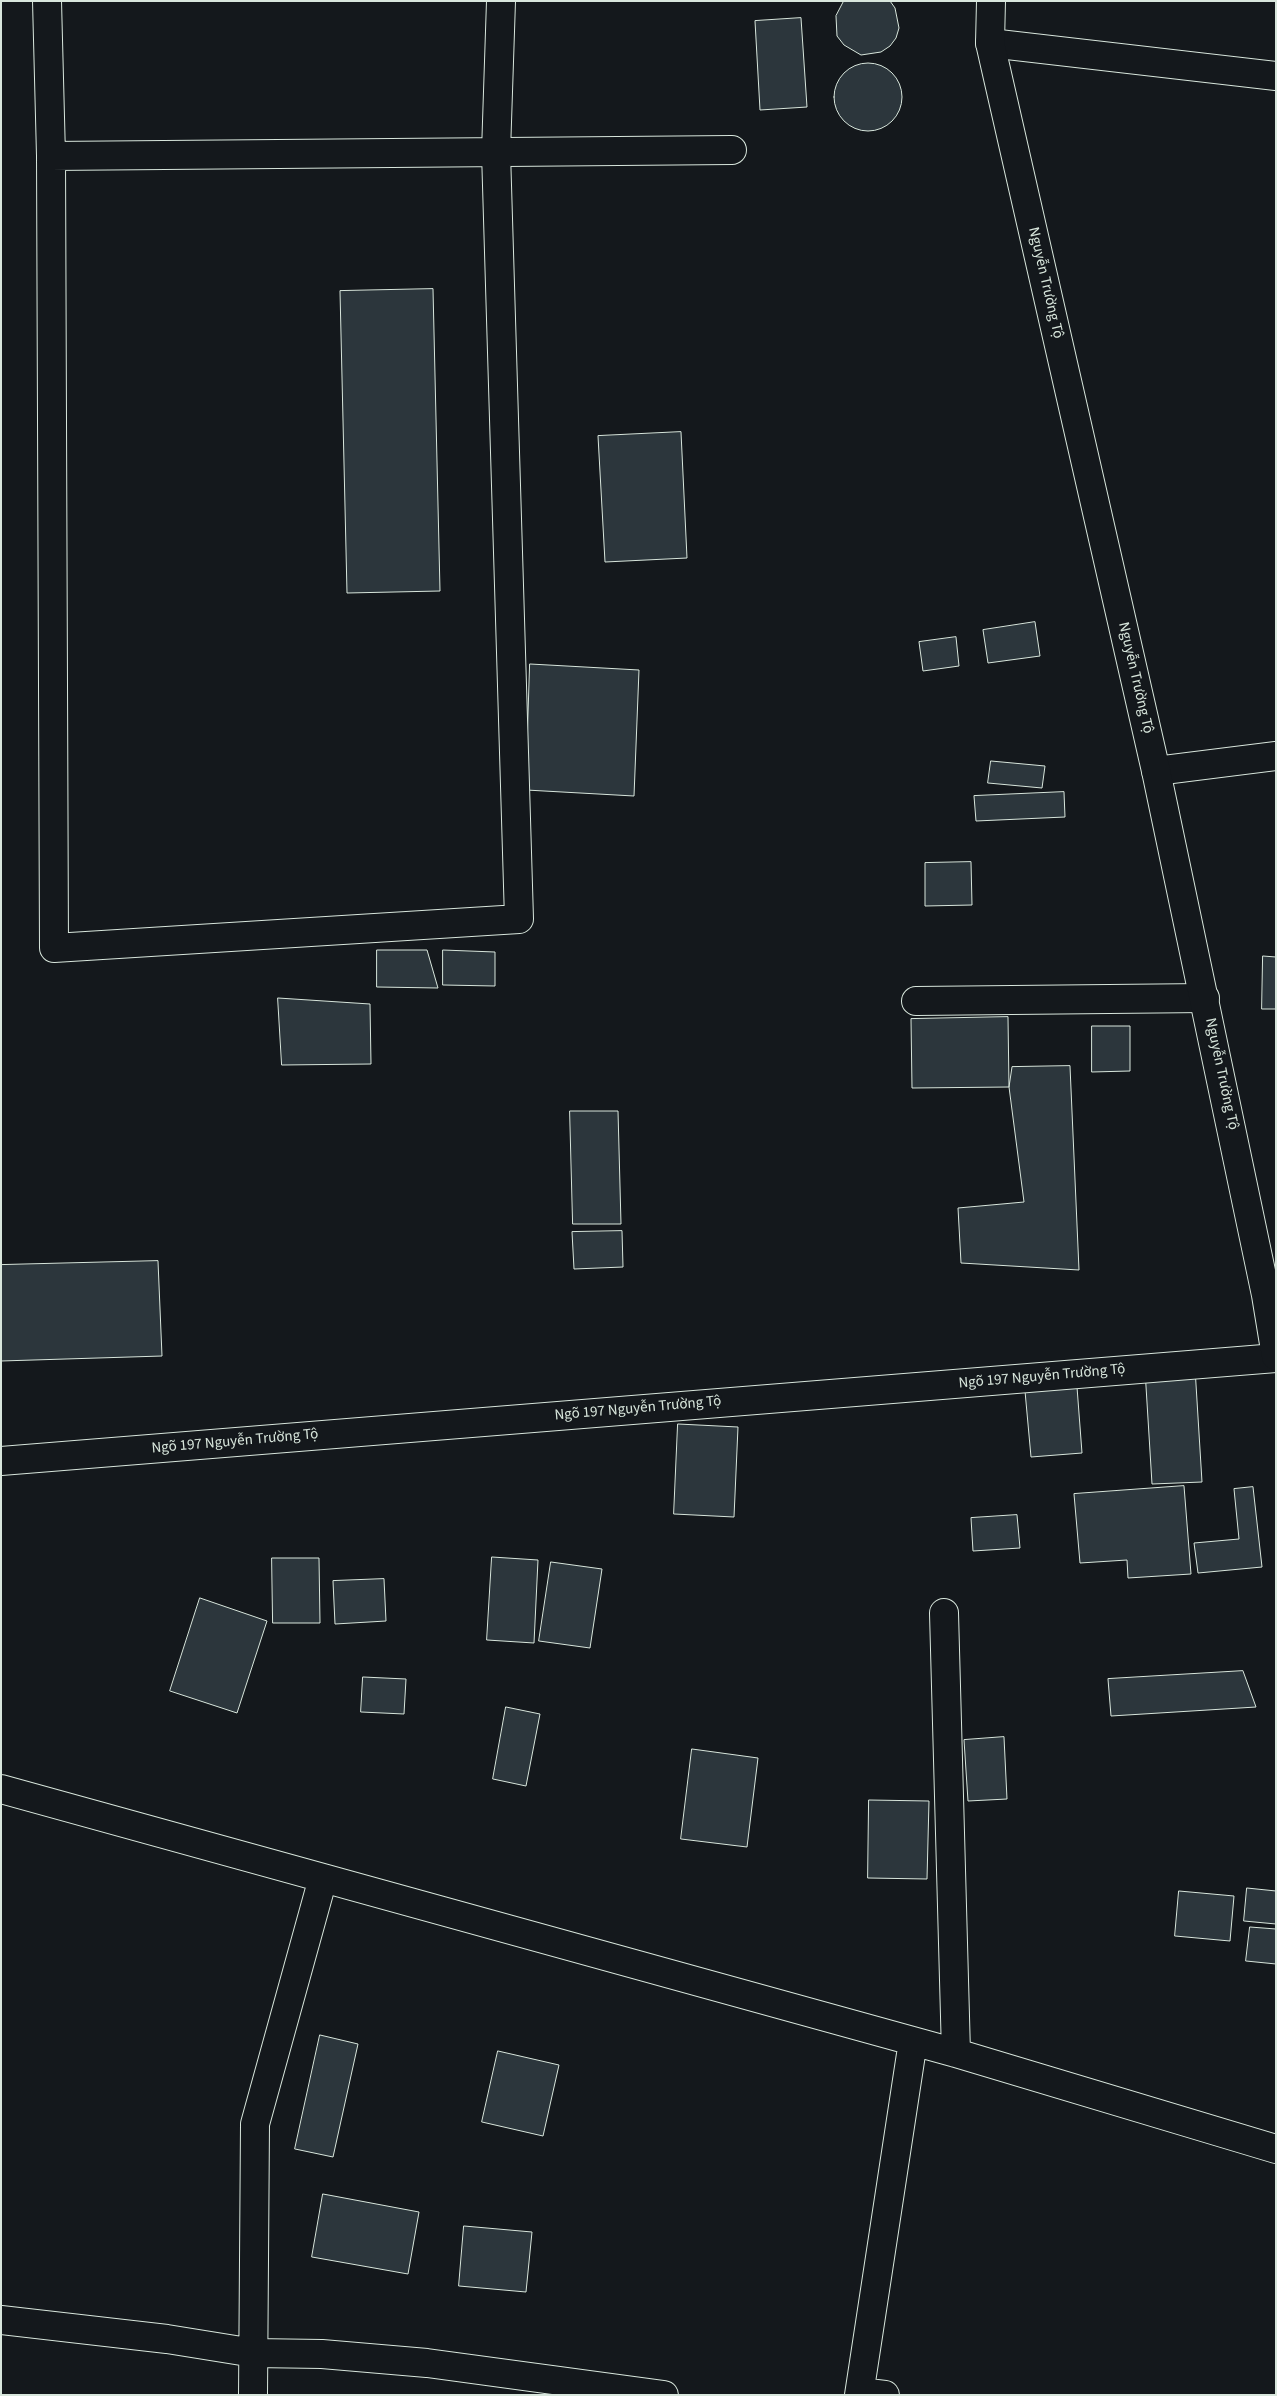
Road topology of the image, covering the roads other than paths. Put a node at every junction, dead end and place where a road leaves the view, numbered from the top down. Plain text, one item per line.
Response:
1 (47, 1) edge
2 (501, 1) edge
3 (991, 1) edge
4 (990, 43) junction
5 (1276, 76) edge
6 (732, 150) dead end
7 (496, 152) junction
8 (50, 156) junction
9 (1276, 756) edge
10 (1156, 770) junction
11 (1205, 998) junction
12 (916, 1001) dead end
13 (1271, 1295) edge
14 (1276, 1357) edge
15 (1, 1461) edge
16 (944, 1613) dead end
17 (1, 1789) edge
18 (323, 1878) junction
19 (913, 2041) junction
20 (956, 2053) junction
21 (1276, 2149) edge
22 (1, 2320) edge
23 (254, 2354) junction
24 (868, 2394) edge
25 (253, 2395) edge
26 (664, 2395) edge

1 - 8 street
2 - 7 street
3 - 4 street, Nguyễn Trường Tộ
4 - 5 street
4 - 10 street, Nguyễn Trường Tộ
6 - 7 street
7 - 8 street
7 - 8 street
9 - 10 street
10 - 11 street, Nguyễn Trường Tộ
11 - 12 street
11 - 13 street, Nguyễn Trường Tộ
13 - 14 street, Nguyễn Trường Tộ
14 - 15 street, Ngõ 197 Nguyễn Trường Tộ
16 - 20 street
17 - 18 street
18 - 19 street
18 - 23 street
19 - 20 street
19 - 24 street
20 - 21 street
22 - 23 street
23 - 25 street
23 - 26 street

